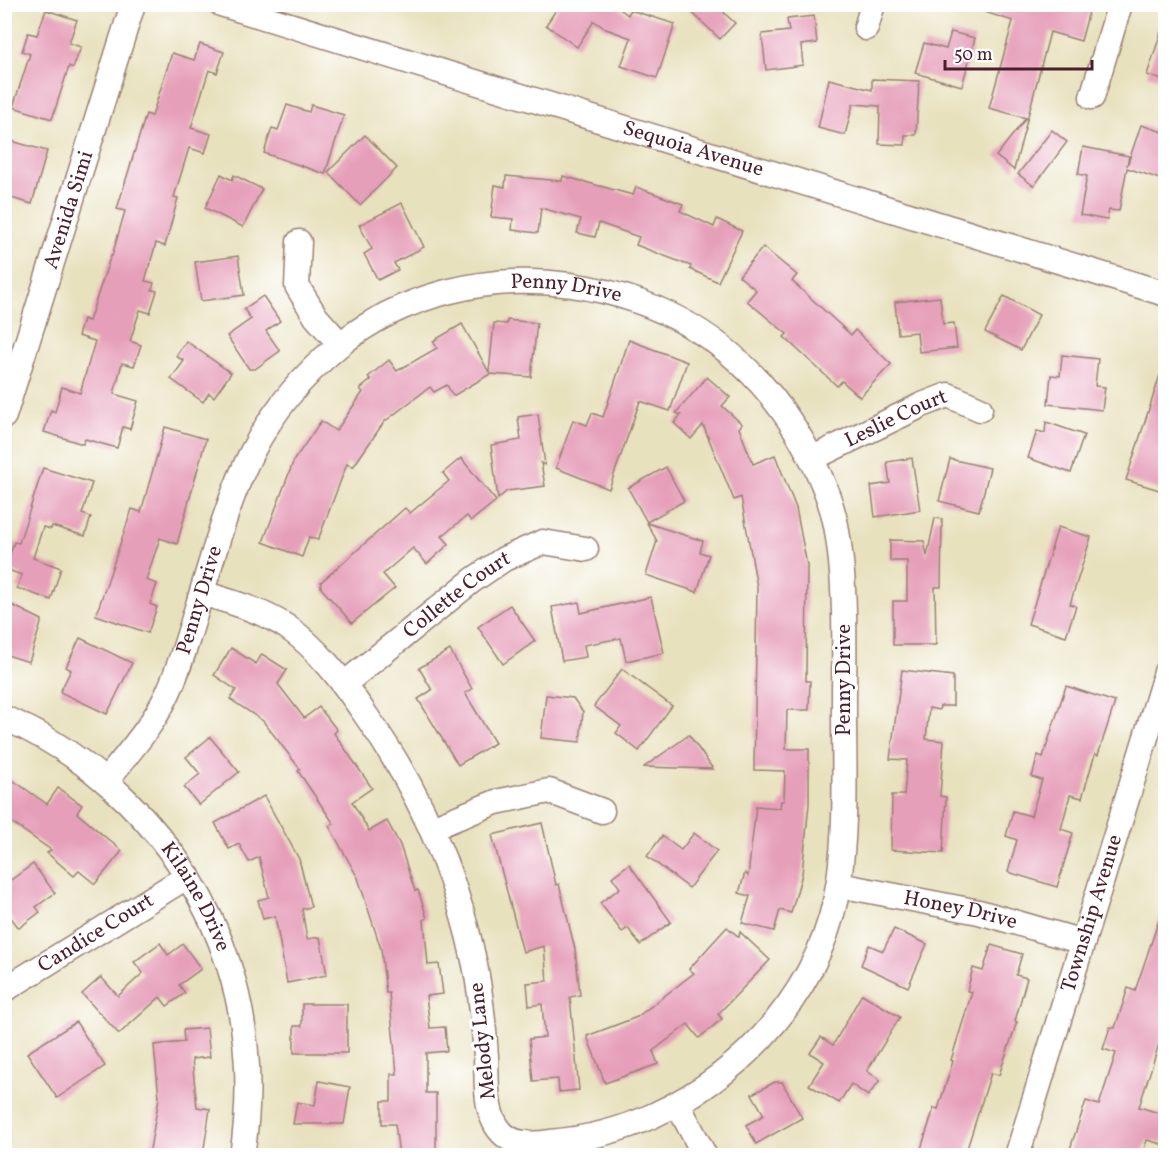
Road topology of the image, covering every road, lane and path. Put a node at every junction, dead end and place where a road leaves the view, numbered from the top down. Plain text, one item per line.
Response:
1 (133, 4) edge
2 (221, 4) edge
3 (873, 4) edge
4 (1120, 4) edge
5 (866, 28) dead end
6 (1092, 97) dead end
7 (299, 242) dead end
8 (1166, 294) edge
9 (340, 345) junction
10 (980, 409) dead end
11 (4, 416) edge
12 (813, 458) junction
13 (586, 549) dead end
14 (202, 593) junction
15 (1166, 672) edge
16 (344, 684) junction
17 (4, 718) edge
18 (106, 781) junction
19 (602, 811) dead end
20 (432, 828) junction
21 (188, 876) junction
22 (839, 885) junction
23 (1083, 942) junction
24 (4, 990) edge
25 (678, 1105) junction
26 (242, 1155) edge
27 (705, 1155) edge
28 (1017, 1155) edge

1 - 11 street, Avenida Simi
2 - 8 street, Sequoia Avenue
3 - 5 street
4 - 6 street
7 - 9 street
9 - 12 street, Penny Drive
9 - 14 street, Penny Drive
10 - 12 street, Leslie Court
12 - 22 street, Penny Drive
13 - 16 street, Collette Court
14 - 16 street, Melody Lane
14 - 18 street, Penny Drive
15 - 23 street, Township Avenue
16 - 20 street, Melody Lane
17 - 18 street, Kilaine Drive
18 - 21 street, Kilaine Drive
19 - 20 street
20 - 25 street, Melody Lane
21 - 24 street, Candice Court
21 - 26 street, Kilaine Drive
22 - 23 street, Honey Drive
22 - 25 street, Melody Lane
23 - 28 street, Township Avenue
25 - 27 street

